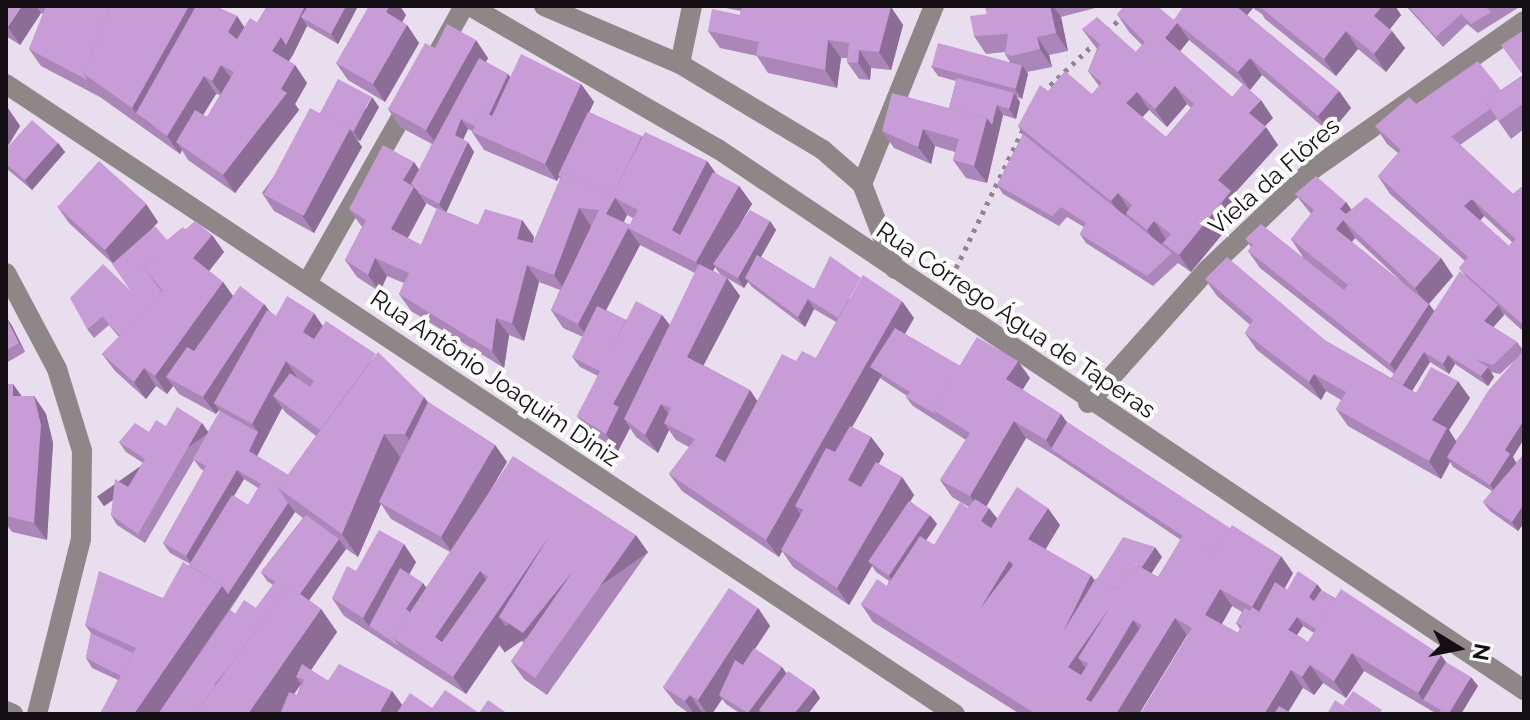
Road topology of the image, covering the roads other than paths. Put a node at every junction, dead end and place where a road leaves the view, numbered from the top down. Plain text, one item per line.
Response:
1 (467, 6) edge
2 (544, 6) edge
3 (692, 6) edge
4 (934, 6) edge
5 (1524, 21) edge
6 (680, 64) junction
7 (6, 84) edge
8 (862, 184) junction
9 (895, 269) junction
10 (6, 273) edge
11 (307, 283) junction
12 (1088, 403) junction
13 (1524, 690) edge
14 (6, 711) edge
15 (13, 714) edge
16 (37, 714) edge
17 (955, 714) edge

1 - 9 street, Rua Córrego Água de Taperas
1 - 11 street
2 - 6 street
3 - 6 street
4 - 8 street
5 - 12 street, Viela da Flôres
6 - 8 street
7 - 11 street, Rua Antônio Joaquim Diniz
8 - 9 street
9 - 12 street, Rua Córrego Água de Taperas
10 - 16 street
11 - 17 street, Rua Antônio Joaquim Diniz
12 - 13 street, Rua Córrego Água de Taperas
14 - 15 street

